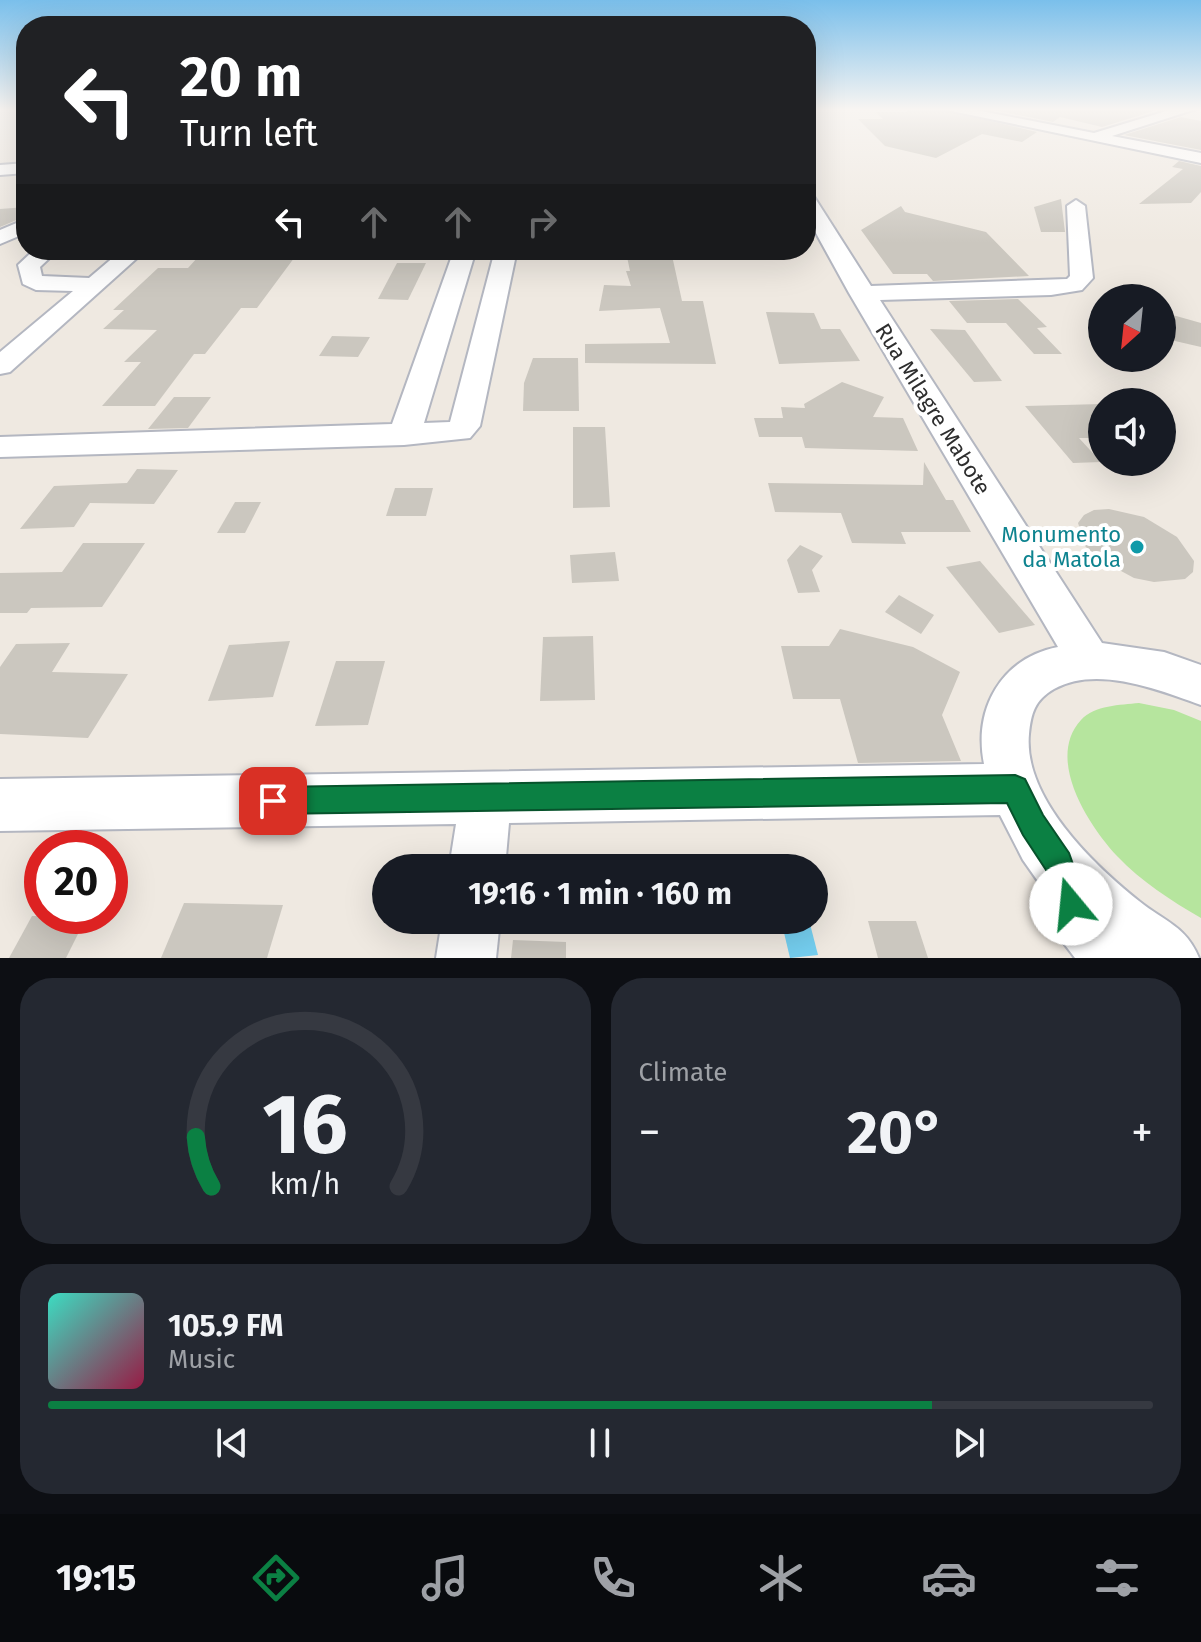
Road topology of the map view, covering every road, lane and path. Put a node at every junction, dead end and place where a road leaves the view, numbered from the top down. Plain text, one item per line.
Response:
1 (1179, 154) edge
2 (1201, 158) edge
3 (1076, 206) dead end
4 (816, 216) edge
5 (35, 260) edge
6 (123, 260) edge
7 (462, 260) edge
8 (504, 260) edge
9 (94, 285) junction
10 (861, 293) junction
11 (488, 332) junction
12 (439, 334) junction
13 (0, 366) edge
14 (404, 435) junction
15 (0, 447) edge
16 (1088, 658) junction
17 (1201, 685) edge
18 (1015, 789) junction
19 (486, 797) junction
20 (0, 805) edge
21 (479, 854) edge
22 (1059, 863) junction
23 (469, 934) edge
24 (466, 958) edge
25 (1121, 958) edge
26 (1169, 958) edge

1 - 2 street
3 - 10 street
4 - 10 street, Rua Milagre Mabote
5 - 9 street
6 - 9 street
7 - 12 street
8 - 11 street
9 - 13 street
10 - 16 street, Rua Milagre Mabote
11 - 12 street
11 - 14 street
12 - 14 street
14 - 15 street
16 - 17 street
16 - 18 street
18 - 19 street
18 - 22 street
19 - 20 street
19 - 21 street
22 - 25 street
22 - 26 street
23 - 24 street

